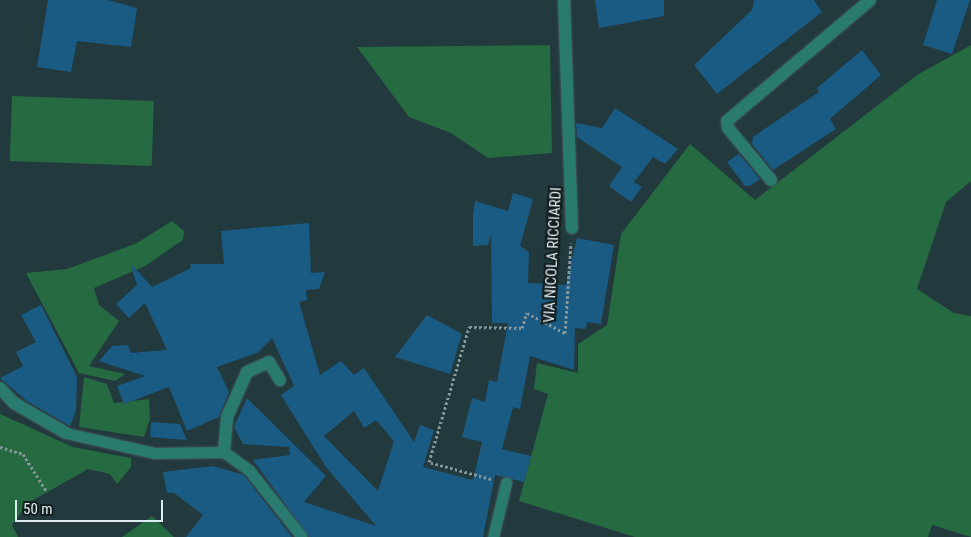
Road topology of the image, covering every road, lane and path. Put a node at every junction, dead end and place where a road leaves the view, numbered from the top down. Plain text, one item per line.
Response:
1 (564, 0) edge
2 (870, 0) edge
3 (771, 180) dead end
4 (572, 228) joint
5 (280, 380) dead end
6 (0, 388) edge
7 (66, 433) joint
8 (0, 447) edge
9 (224, 452) junction
10 (506, 483) joint
11 (47, 492) dead end
12 (302, 537) edge
13 (493, 537) edge

1 - 4 street, VIA NICOLA RICCIARDI
2 - 3 street
4 - 10 path, VIA NICOLA RICCIARDI
5 - 9 street
6 - 7 street
7 - 9 lane
8 - 11 path
9 - 12 lane
10 - 13 lane

